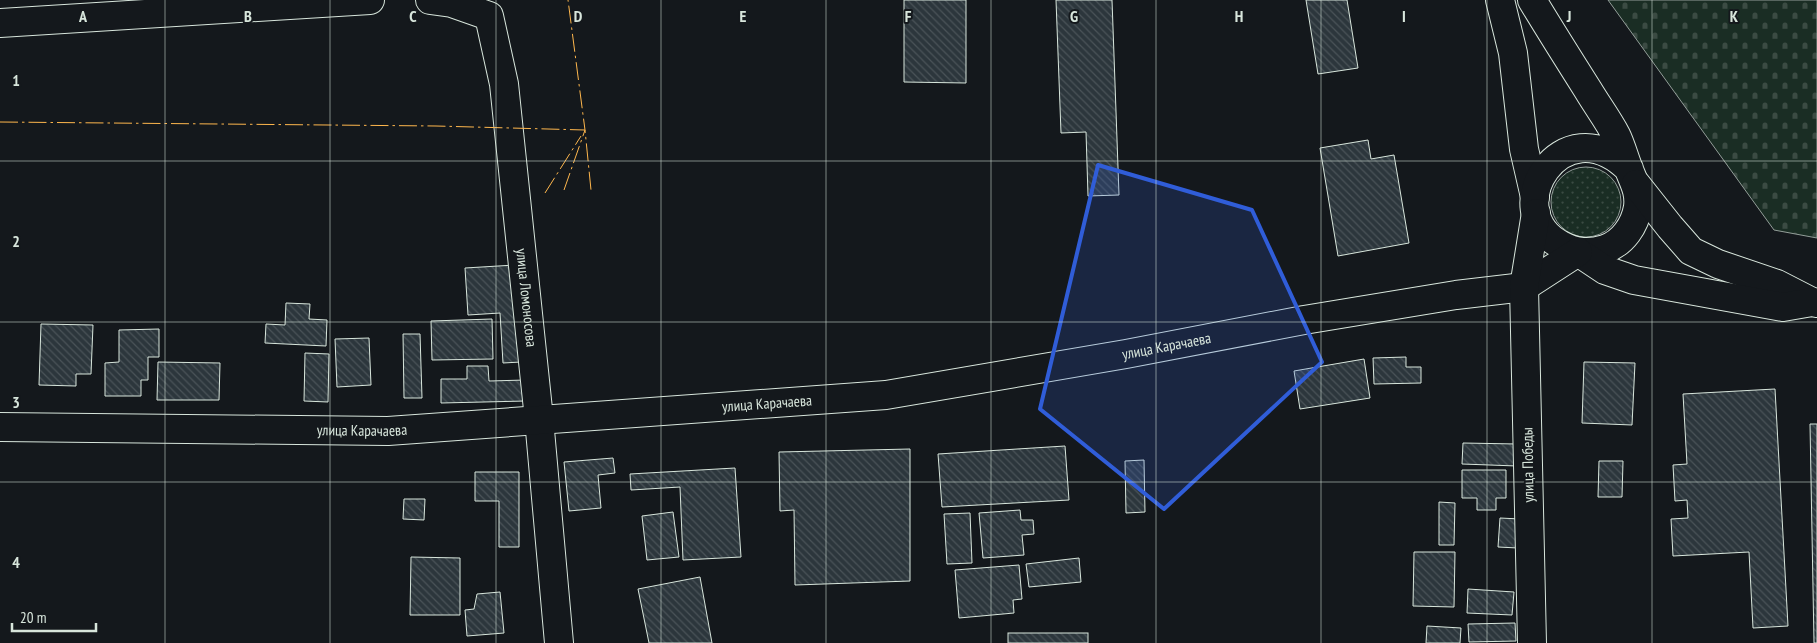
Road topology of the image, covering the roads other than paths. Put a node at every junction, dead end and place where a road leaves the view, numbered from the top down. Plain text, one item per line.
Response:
1 (370, 0) edge
2 (430, 0) edge
3 (1500, 0) edge
4 (1532, 0) edge
5 (0, 23) edge
6 (1632, 176) junction
7 (1536, 206) junction
8 (1578, 252) junction
9 (1524, 287) junction
10 (1814, 302) edge
11 (538, 419) junction
12 (0, 427) edge
13 (559, 643) edge
14 (1532, 643) edge

1 - 5 street
2 - 11 street, улица Ломоносова
3 - 7 street
4 - 6 street
6 - 7 street
6 - 8 street
6 - 10 street
7 - 8 street
7 - 9 street, улица Победы
8 - 9 street
8 - 10 street
9 - 11 street, улица Карачаева
9 - 14 street, улица Победы
11 - 12 street, улица Карачаева
11 - 13 street, улица Ломоносова

